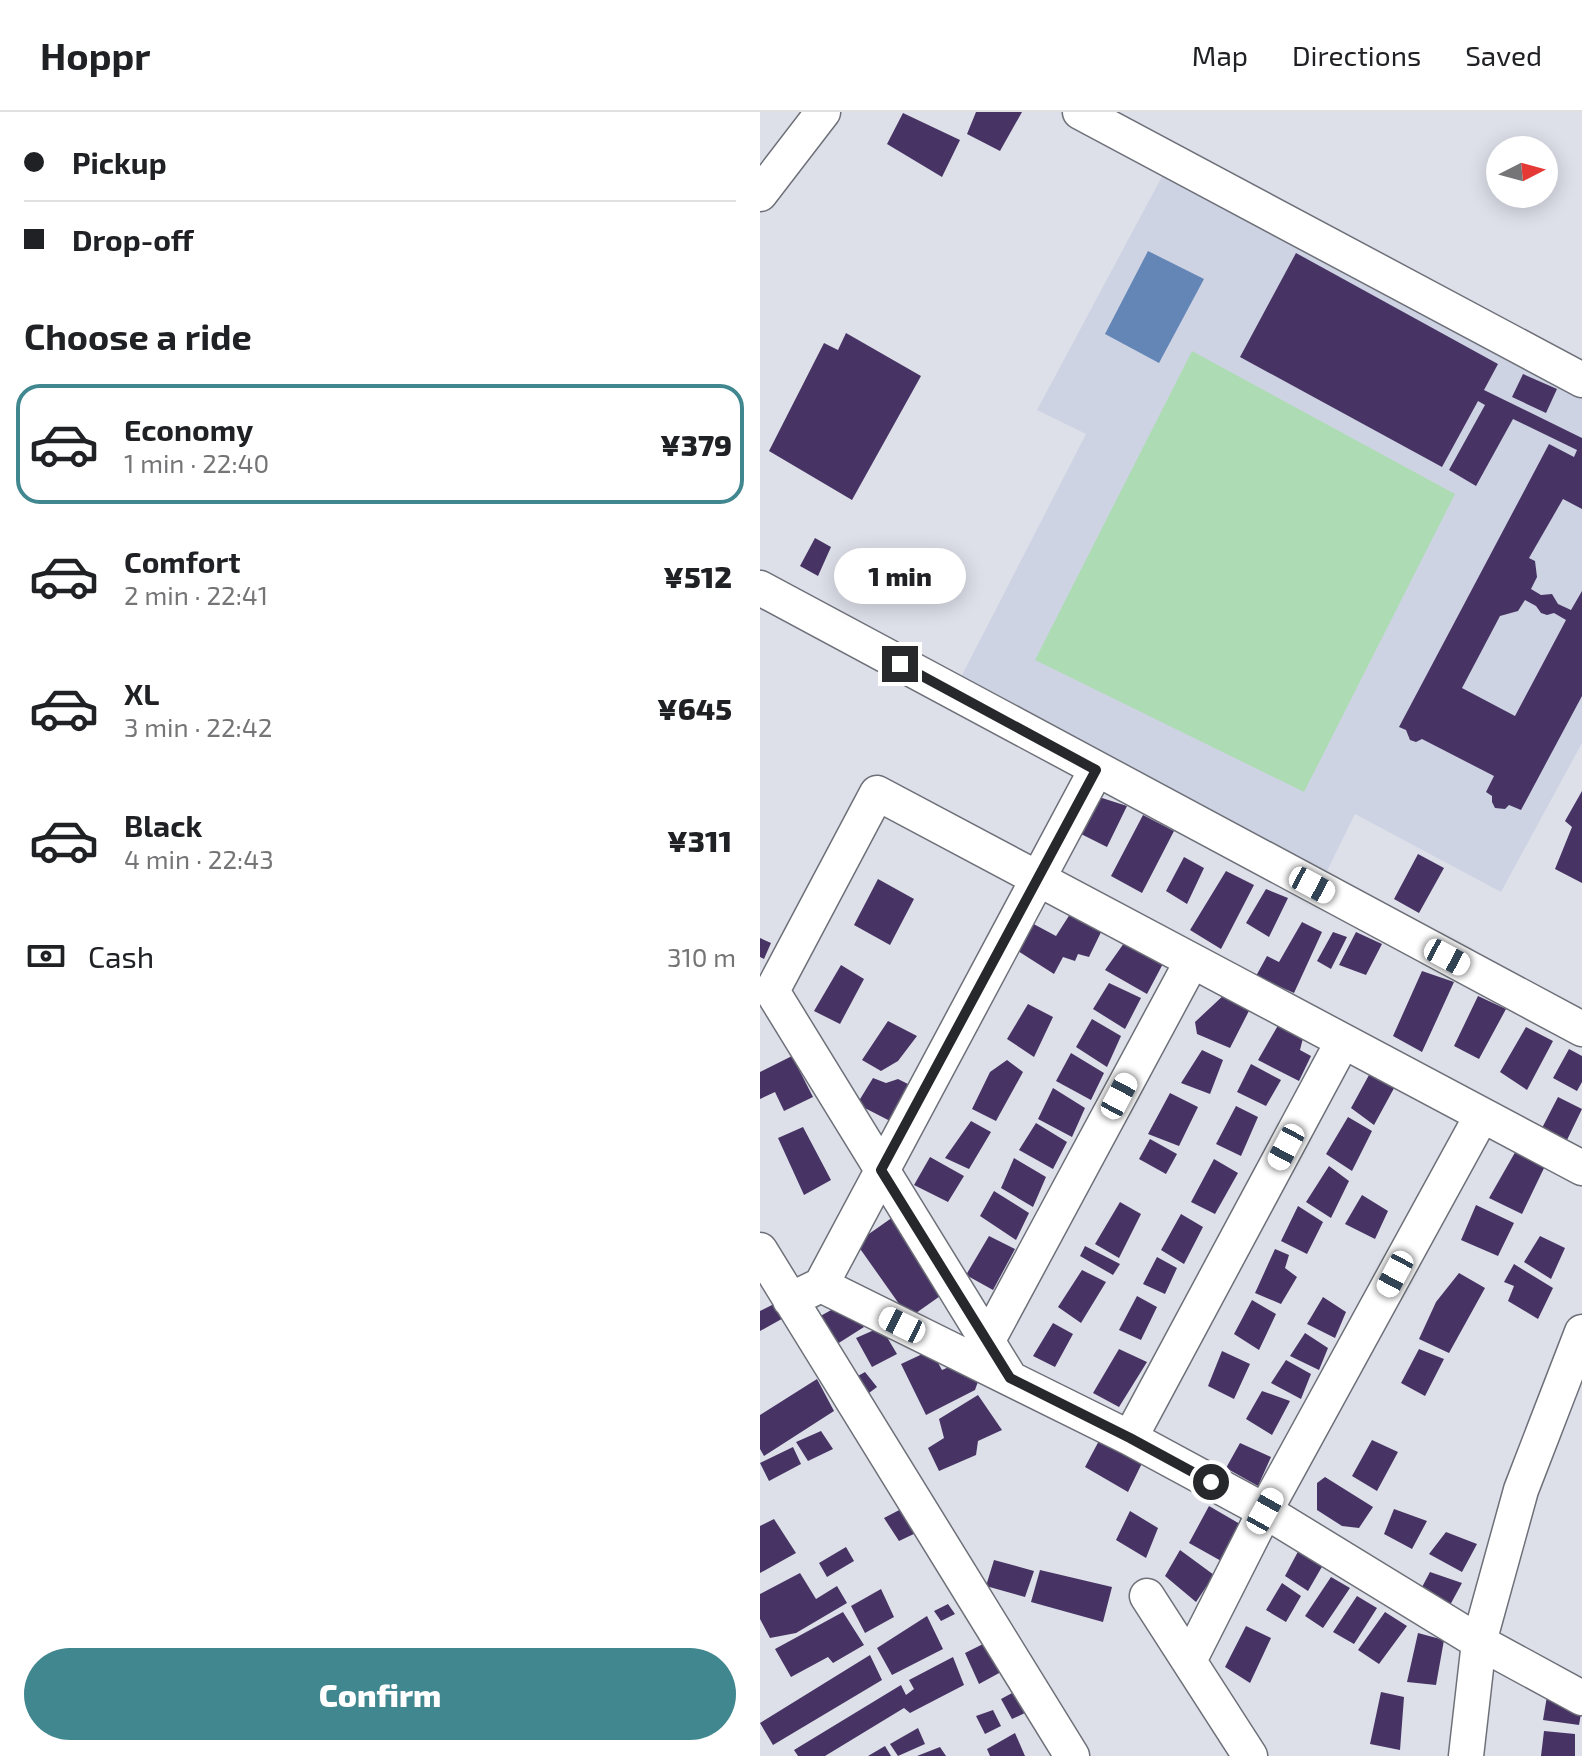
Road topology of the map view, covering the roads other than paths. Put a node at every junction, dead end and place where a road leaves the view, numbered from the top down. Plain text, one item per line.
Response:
1 (823, 112) edge
2 (1080, 112) edge
3 (760, 194) edge
4 (1582, 380) edge
5 (760, 588) edge
6 (1096, 770) junction
7 (1037, 878) junction
8 (1192, 961) junction
9 (1582, 1029) edge
10 (1343, 1041) junction
11 (1482, 1115) junction
12 (1582, 1168) edge
13 (881, 1170) junction
14 (760, 1250) edge
15 (821, 1285) junction
16 (790, 1300) junction
17 (1582, 1332) edge
18 (988, 1340) junction
19 (1010, 1378) junction
20 (1130, 1438) junction
21 (1265, 1511) junction
22 (1147, 1596) dead end
23 (1479, 1642) junction
24 (1189, 1661) junction
25 (1582, 1698) edge
26 (1072, 1756) edge
27 (1250, 1756) edge
28 (1466, 1756) edge

1 - 3 street
2 - 4 street
5 - 6 street
6 - 7 street
6 - 9 street
7 - 8 street
7 - 13 street
7 - 13 street
8 - 10 street
8 - 18 street
10 - 11 street
10 - 20 street
11 - 12 street
11 - 21 street
13 - 15 street
13 - 18 street
14 - 16 street
15 - 16 street
15 - 19 street
16 - 26 street
17 - 23 street
18 - 19 street
19 - 20 street
20 - 21 street
21 - 23 street
21 - 24 street
22 - 24 street
23 - 25 street
23 - 28 street
24 - 27 street

